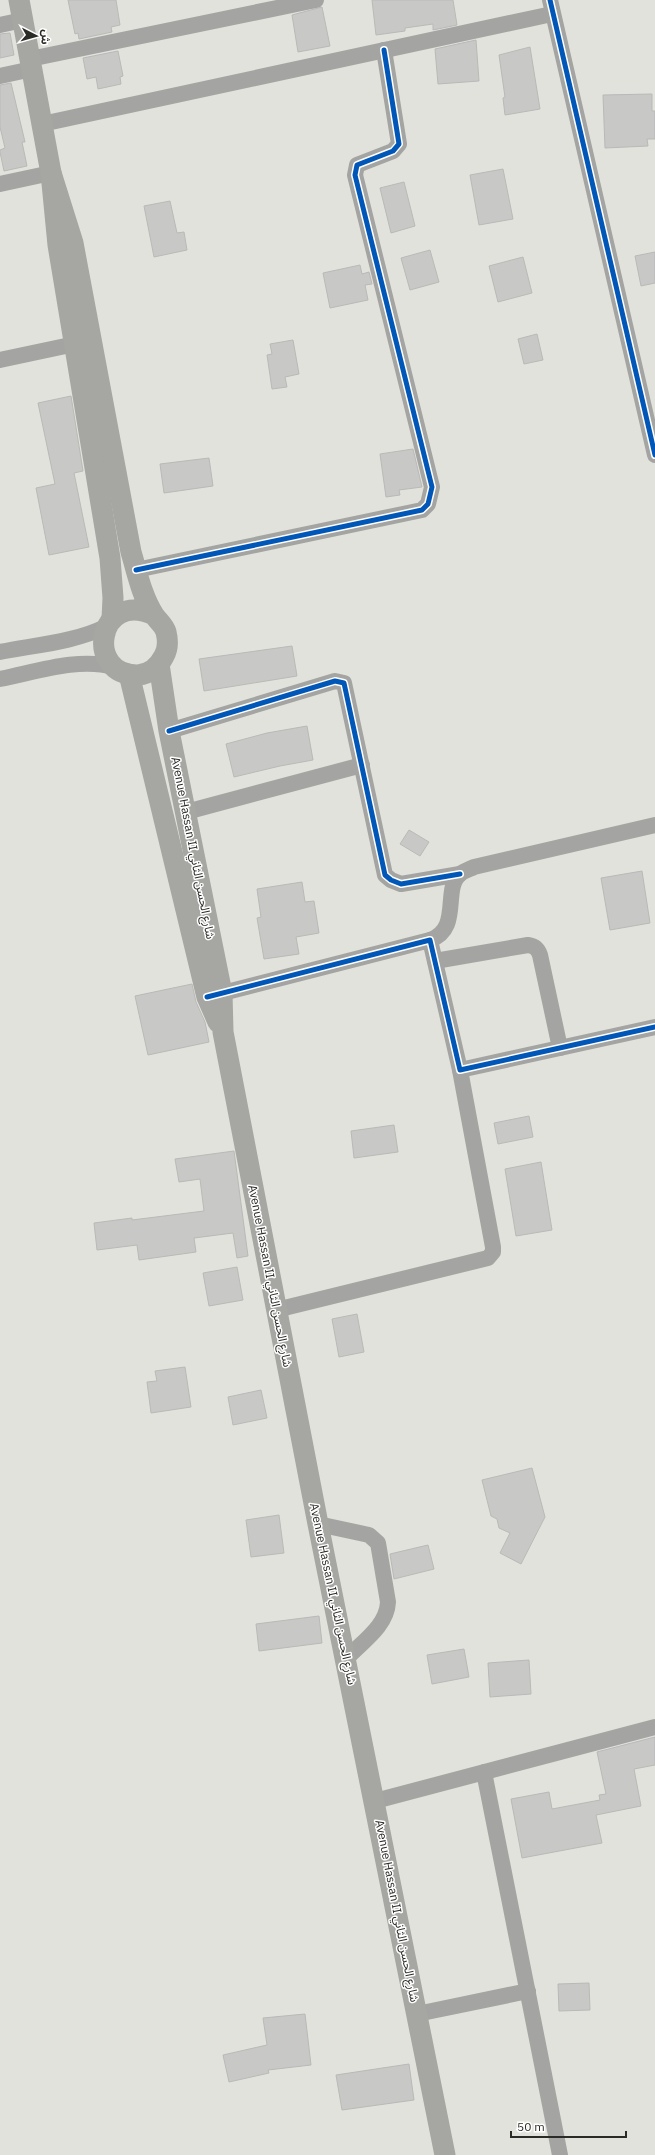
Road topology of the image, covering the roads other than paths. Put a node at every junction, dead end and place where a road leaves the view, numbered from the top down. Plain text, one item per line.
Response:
1 (316, 0) edge
2 (551, 7) edge
3 (21, 10) edge
4 (0, 25) edge
5 (384, 50) junction
6 (31, 64) junction
7 (0, 76) edge
8 (42, 124) junction
9 (51, 173) junction
10 (0, 184) edge
11 (75, 344) junction
12 (0, 360) edge
13 (651, 414) edge
14 (655, 455) edge
15 (136, 570) junction
16 (154, 615) junction
17 (109, 622) junction
18 (0, 652) edge
19 (160, 664) junction
20 (122, 671) junction
21 (0, 679) edge
22 (169, 731) junction
23 (362, 765) junction
24 (186, 812) junction
25 (655, 825) edge
26 (460, 874) junction
27 (430, 940) junction
28 (435, 960) junction
29 (214, 995) junction
30 (655, 1027) edge
31 (560, 1048) junction
32 (460, 1070) junction
33 (276, 1310) junction
34 (318, 1524) junction
35 (346, 1658) junction
36 (655, 1727) edge
37 (484, 1772) junction
38 (375, 1801) junction
39 (528, 1991) junction
40 (417, 2014) junction
41 (445, 2155) edge
42 (560, 2155) edge

1 - 6 street
2 - 5 street
2 - 13 street
3 - 4 street
3 - 6 main road
5 - 8 street
5 - 15 street
6 - 7 street
6 - 8 main road
8 - 9 main road
9 - 10 street
9 - 11 main road
9 - 15 main road
11 - 12 street
11 - 17 main road
13 - 14 street
15 - 16 main road
16 - 17 main road
16 - 19 main road
17 - 18 street
17 - 20 main road
19 - 20 main road
19 - 22 main road, Avenue Hassan II شارع الحسن الثاني
20 - 21 street
20 - 29 main road, Avenue Hassan II شارع الحسن الثاني
22 - 23 street
22 - 24 main road, Avenue Hassan II شارع الحسن الثاني
23 - 24 street
23 - 26 street
24 - 29 main road, Avenue Hassan II شارع الحسن الثاني
25 - 26 street
26 - 27 street
27 - 28 street
27 - 29 street
28 - 31 street
28 - 32 street
29 - 33 main road, Avenue Hassan II شارع الحسن الثاني
30 - 31 street
31 - 32 street
32 - 33 street
33 - 34 main road, Avenue Hassan II شارع الحسن الثاني
34 - 35 main road, Avenue Hassan II شارع الحسن الثاني
34 - 35 street
35 - 38 main road, Avenue Hassan II شارع الحسن الثاني
36 - 37 street
37 - 38 street
37 - 39 street
38 - 40 main road, Avenue Hassan II شارع الحسن الثاني
39 - 40 street
39 - 42 street
40 - 41 main road, Avenue Hassan II شارع الحسن الثاني

